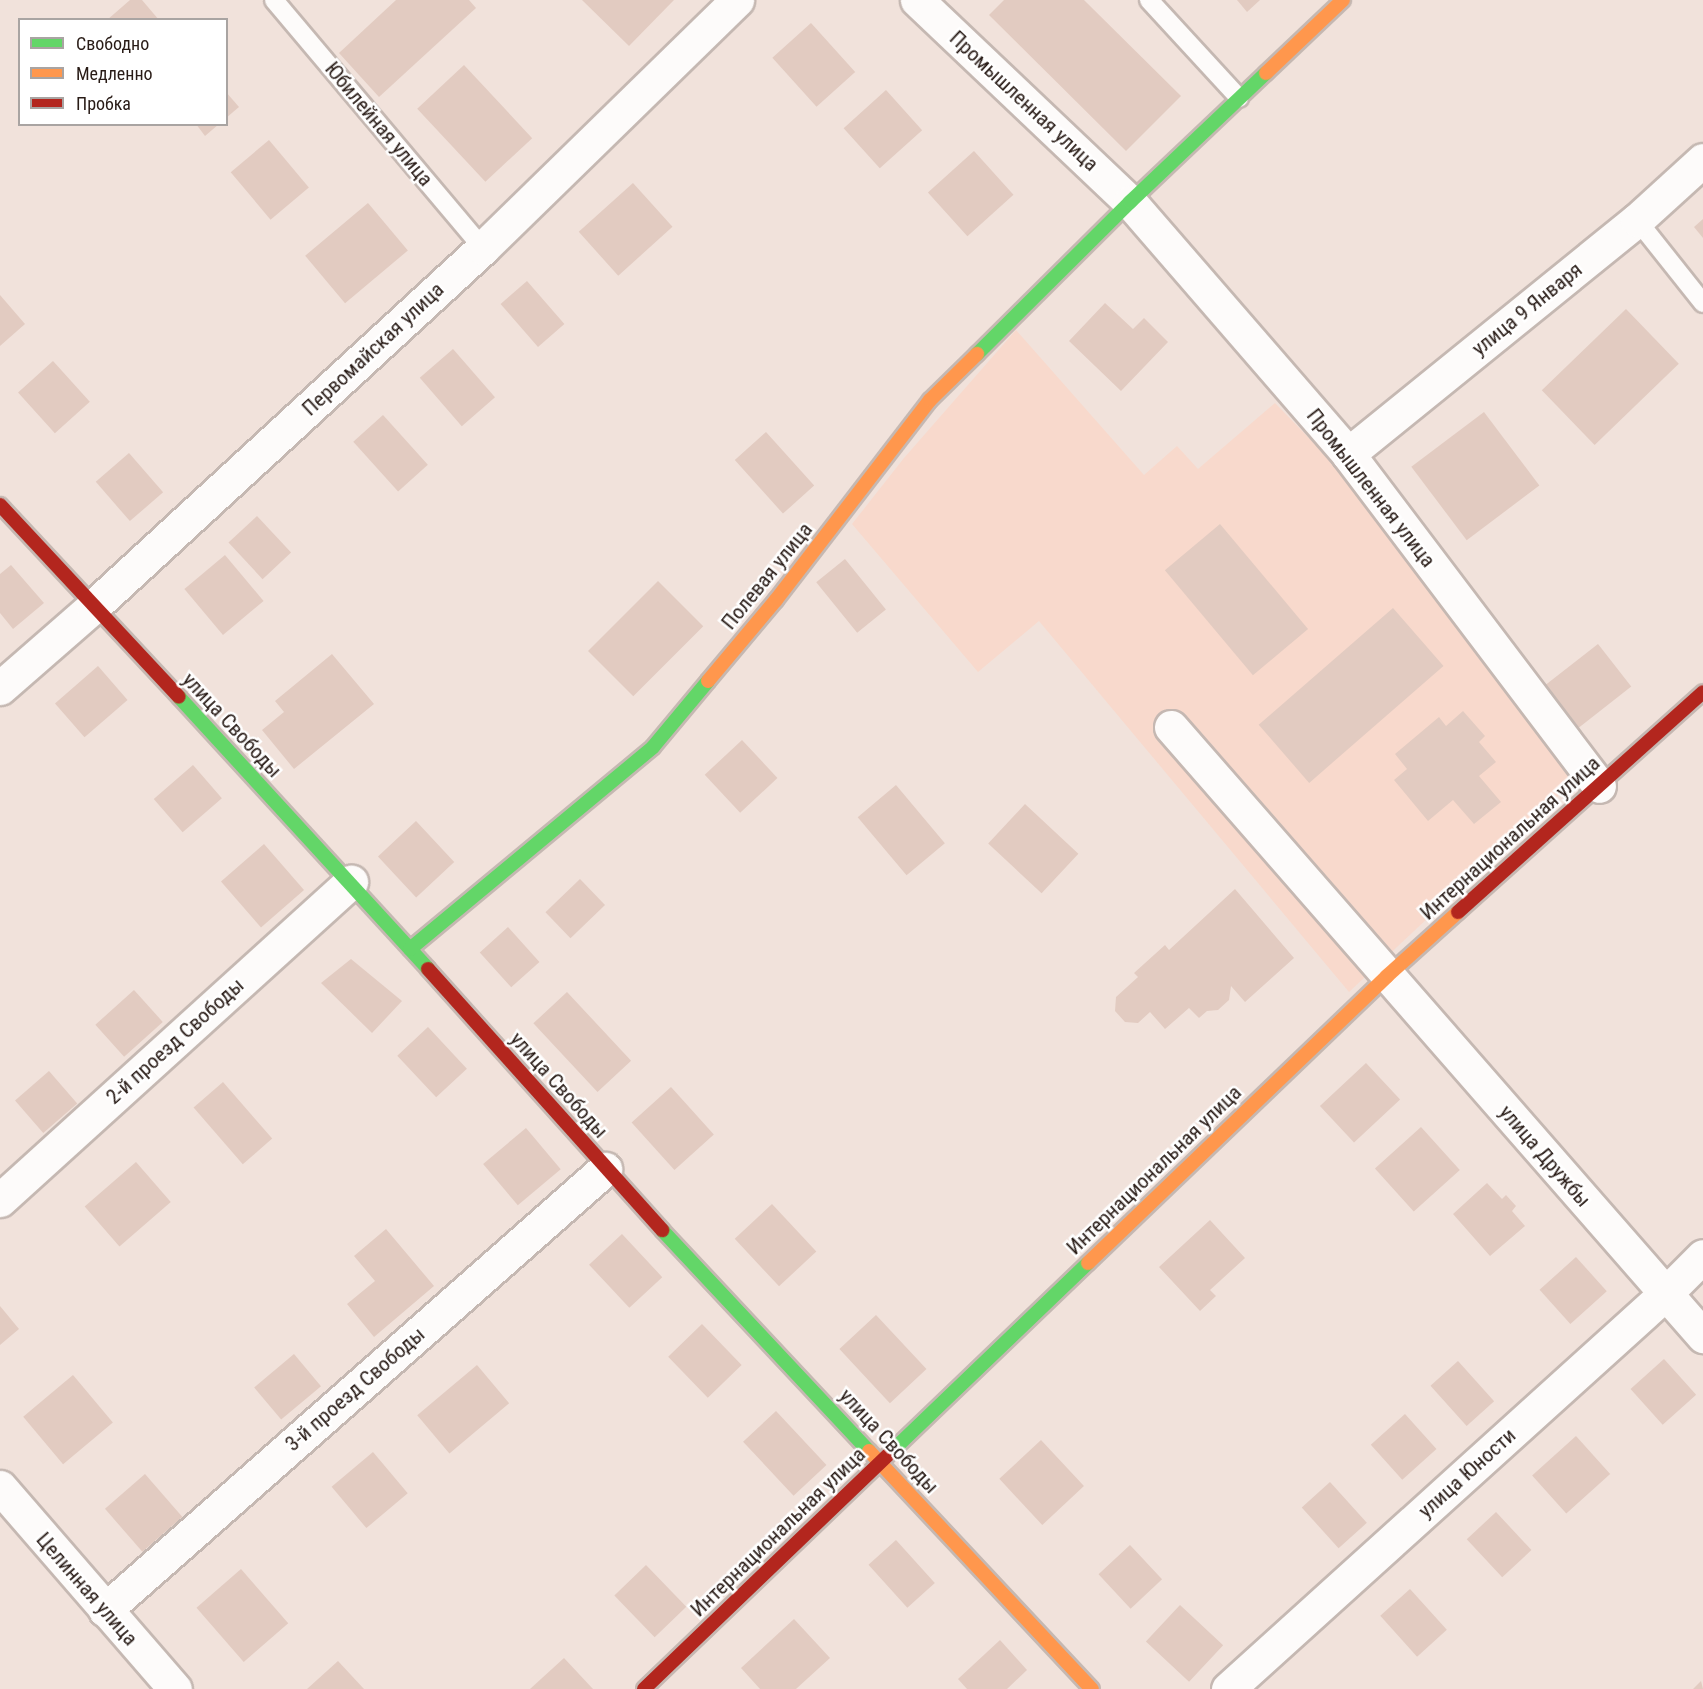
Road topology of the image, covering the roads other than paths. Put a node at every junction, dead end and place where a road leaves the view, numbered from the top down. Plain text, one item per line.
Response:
1 (274, 0) edge
2 (737, 0) edge
3 (917, 0) edge
4 (1149, 0) edge
5 (1343, 0) edge
6 (1239, 99) junction
7 (1703, 160) edge
8 (1130, 202) junction
9 (1637, 220) junction
10 (483, 248) junction
11 (1703, 303) edge
12 (1348, 454) junction
13 (0, 505) edge
14 (93, 607) junction
15 (0, 688) edge
16 (1703, 692) edge
17 (1171, 727) dead end
18 (1599, 786) junction
19 (351, 882) junction
20 (410, 949) junction
21 (1387, 976) junction
22 (605, 1169) junction
23 (0, 1200) edge
24 (1703, 1256) edge
25 (1666, 1293) junction
26 (1703, 1336) edge
27 (881, 1463) junction
28 (0, 1488) edge
29 (105, 1610) junction
30 (175, 1689) edge
31 (644, 1689) edge
32 (1092, 1689) edge
33 (1228, 1689) edge

1 - 10 lane, Юбилейная улица
2 - 10 street, Первомайская улица
3 - 8 street, Промышленная улица
4 - 6 lane
5 - 6 street
6 - 8 street
7 - 9 street, улица 9 Января
8 - 12 street, Промышленная улица
8 - 20 street, Полевая улица
9 - 11 lane
9 - 12 street, улица 9 Января
10 - 14 street, Первомайская улица
12 - 18 street, Промышленная улица
13 - 14 street, улица Свободы
14 - 15 street, Первомайская улица
14 - 19 street, улица Свободы
16 - 18 street, Интернациональная улица
17 - 21 street, улица Дружбы
18 - 21 street, Интернациональная улица
19 - 20 street, улица Свободы
19 - 23 street, 2-й проезд Свободы
20 - 22 street, улица Свободы
21 - 25 street, улица Дружбы
21 - 27 street, Интернациональная улица
22 - 27 street, улица Свободы
22 - 29 street, 3-й проезд Свободы
24 - 25 street, улица Юности
25 - 26 street, улица Дружбы
25 - 33 street, улица Юности
27 - 31 street, Интернациональная улица
27 - 32 street, улица Свободы
28 - 29 street, Целинная улица
29 - 30 street, Целинная улица

